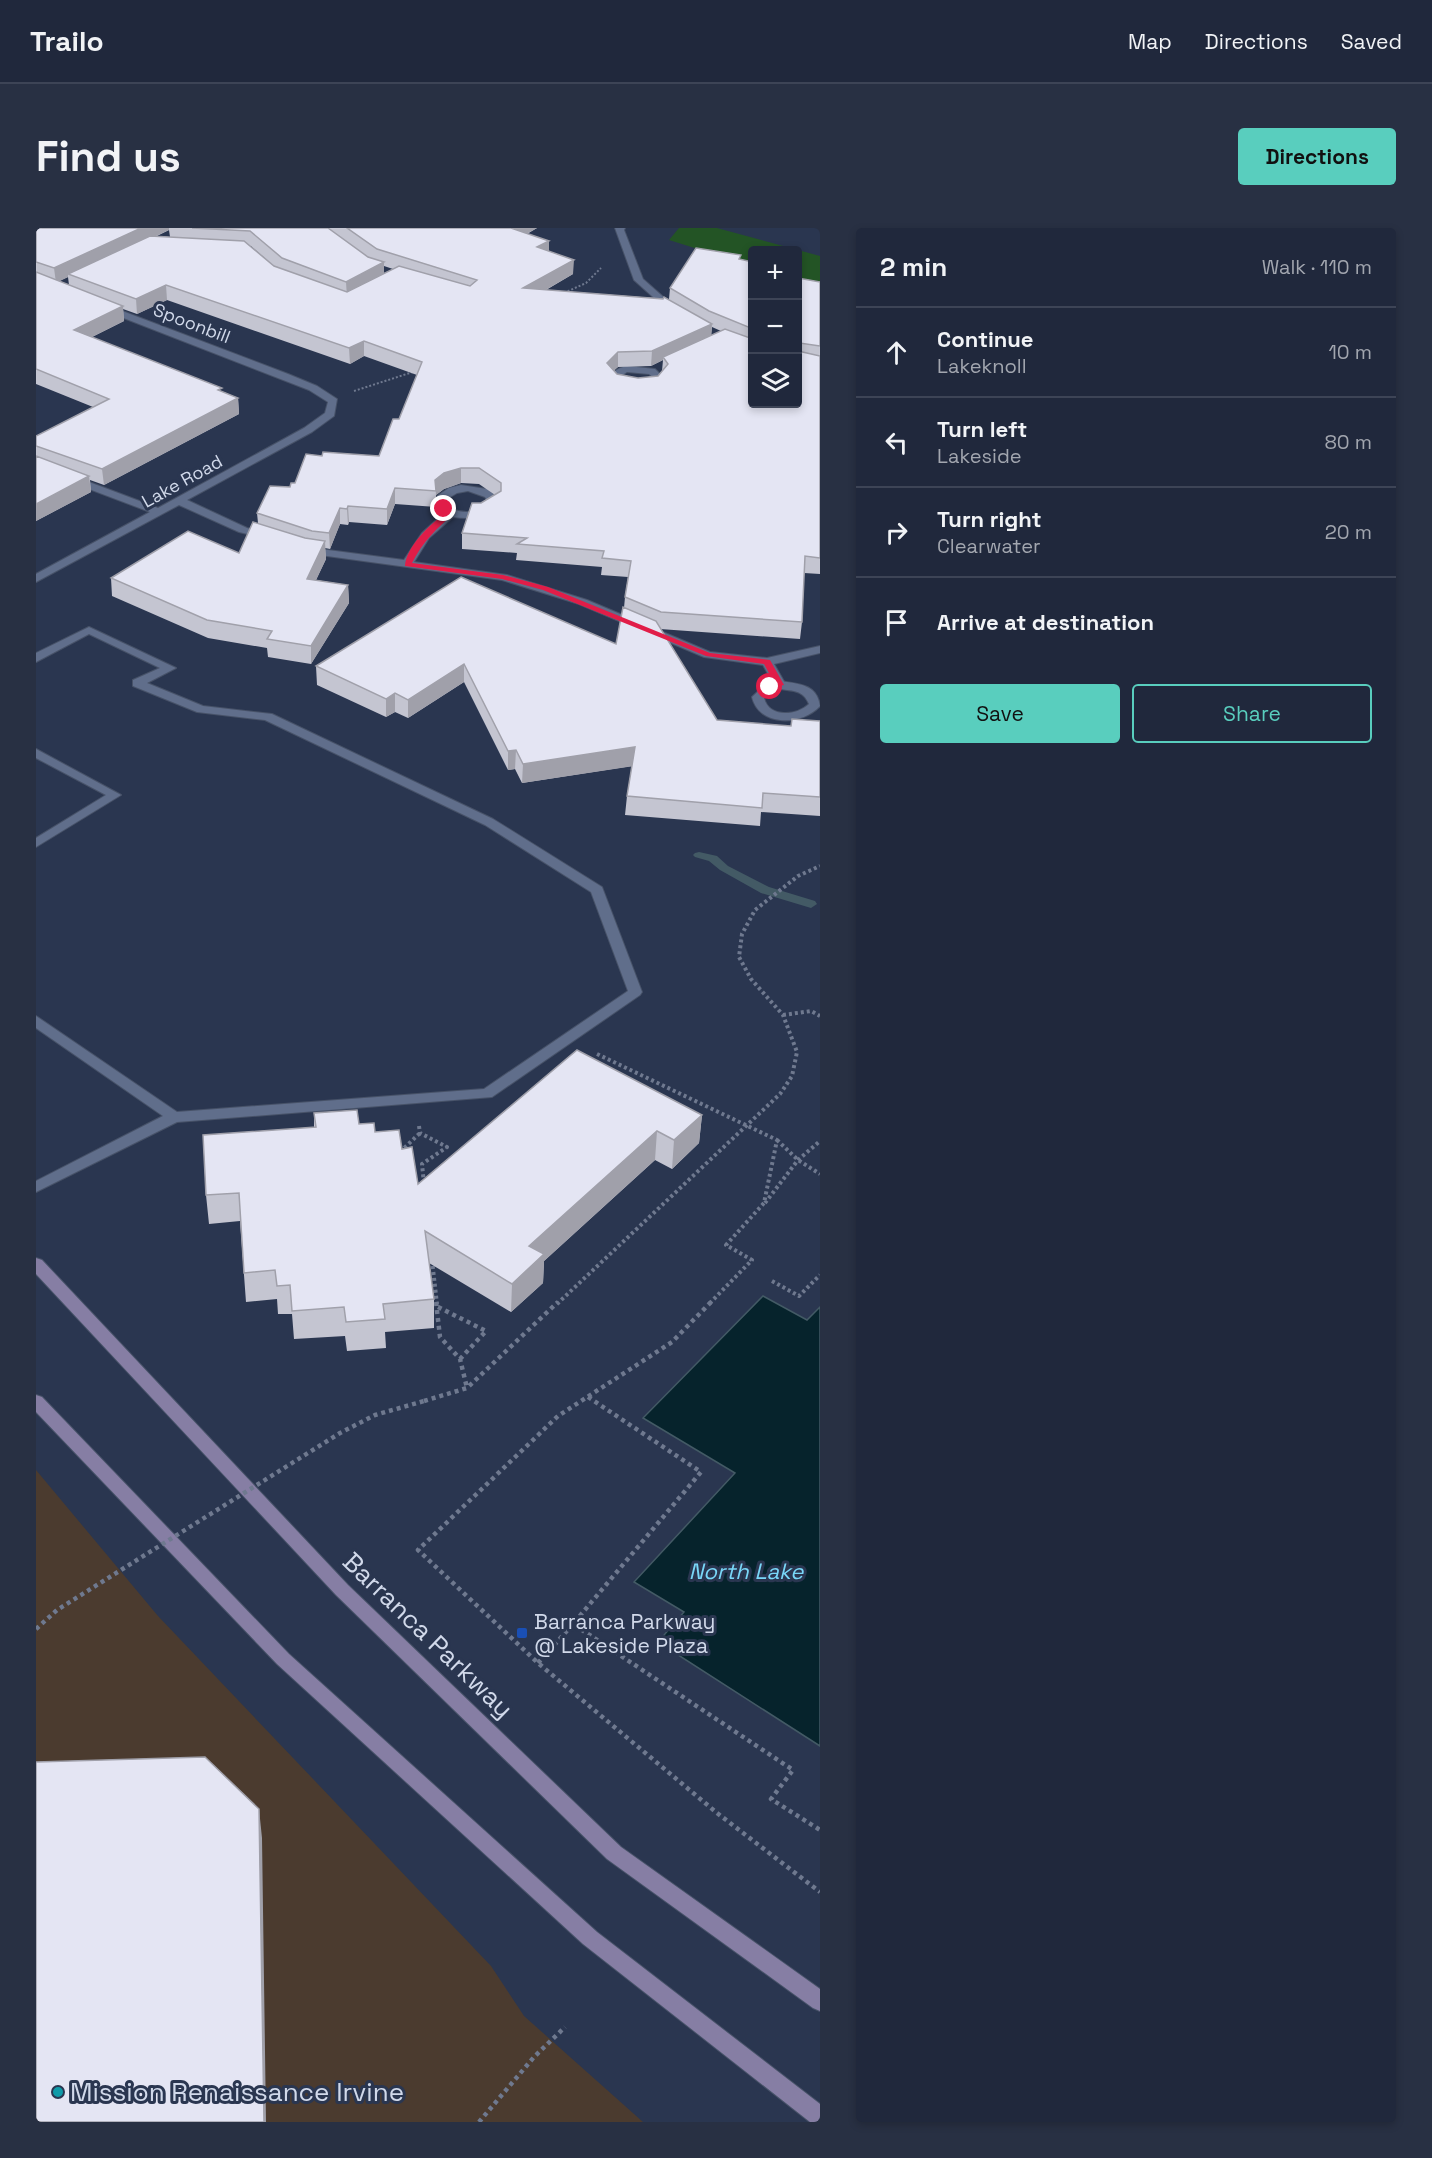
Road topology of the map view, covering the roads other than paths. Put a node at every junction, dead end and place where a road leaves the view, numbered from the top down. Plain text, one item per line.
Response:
1 (620, 229) edge
2 (100, 306) edge
3 (687, 318) edge
4 (333, 401) joint
5 (36, 465) edge
6 (180, 501) junction
7 (159, 512) junction
8 (451, 513) dead end
9 (276, 541) edge
10 (298, 548) edge
11 (407, 565) junction
12 (36, 579) edge
13 (820, 649) edge
14 (36, 658) edge
15 (767, 662) junction
16 (780, 685) dead end
17 (36, 753) edge
18 (36, 843) edge
19 (36, 1021) edge
20 (174, 1117) junction
21 (36, 1187) edge
22 (36, 1264) edge
23 (36, 1401) edge
24 (820, 2001) edge
25 (820, 2117) edge

1 - 3 street
2 - 4 street, Spoonbill
4 - 6 street, Lake Road
5 - 7 street
6 - 7 street, Lake Road
6 - 9 street
7 - 12 street, Lake Road
8 - 11 street
10 - 11 street
11 - 15 street
13 - 15 street
14 - 20 street
15 - 16 street
17 - 18 street
19 - 20 street
20 - 21 street
22 - 24 main road, Barranca Parkway
23 - 25 main road

